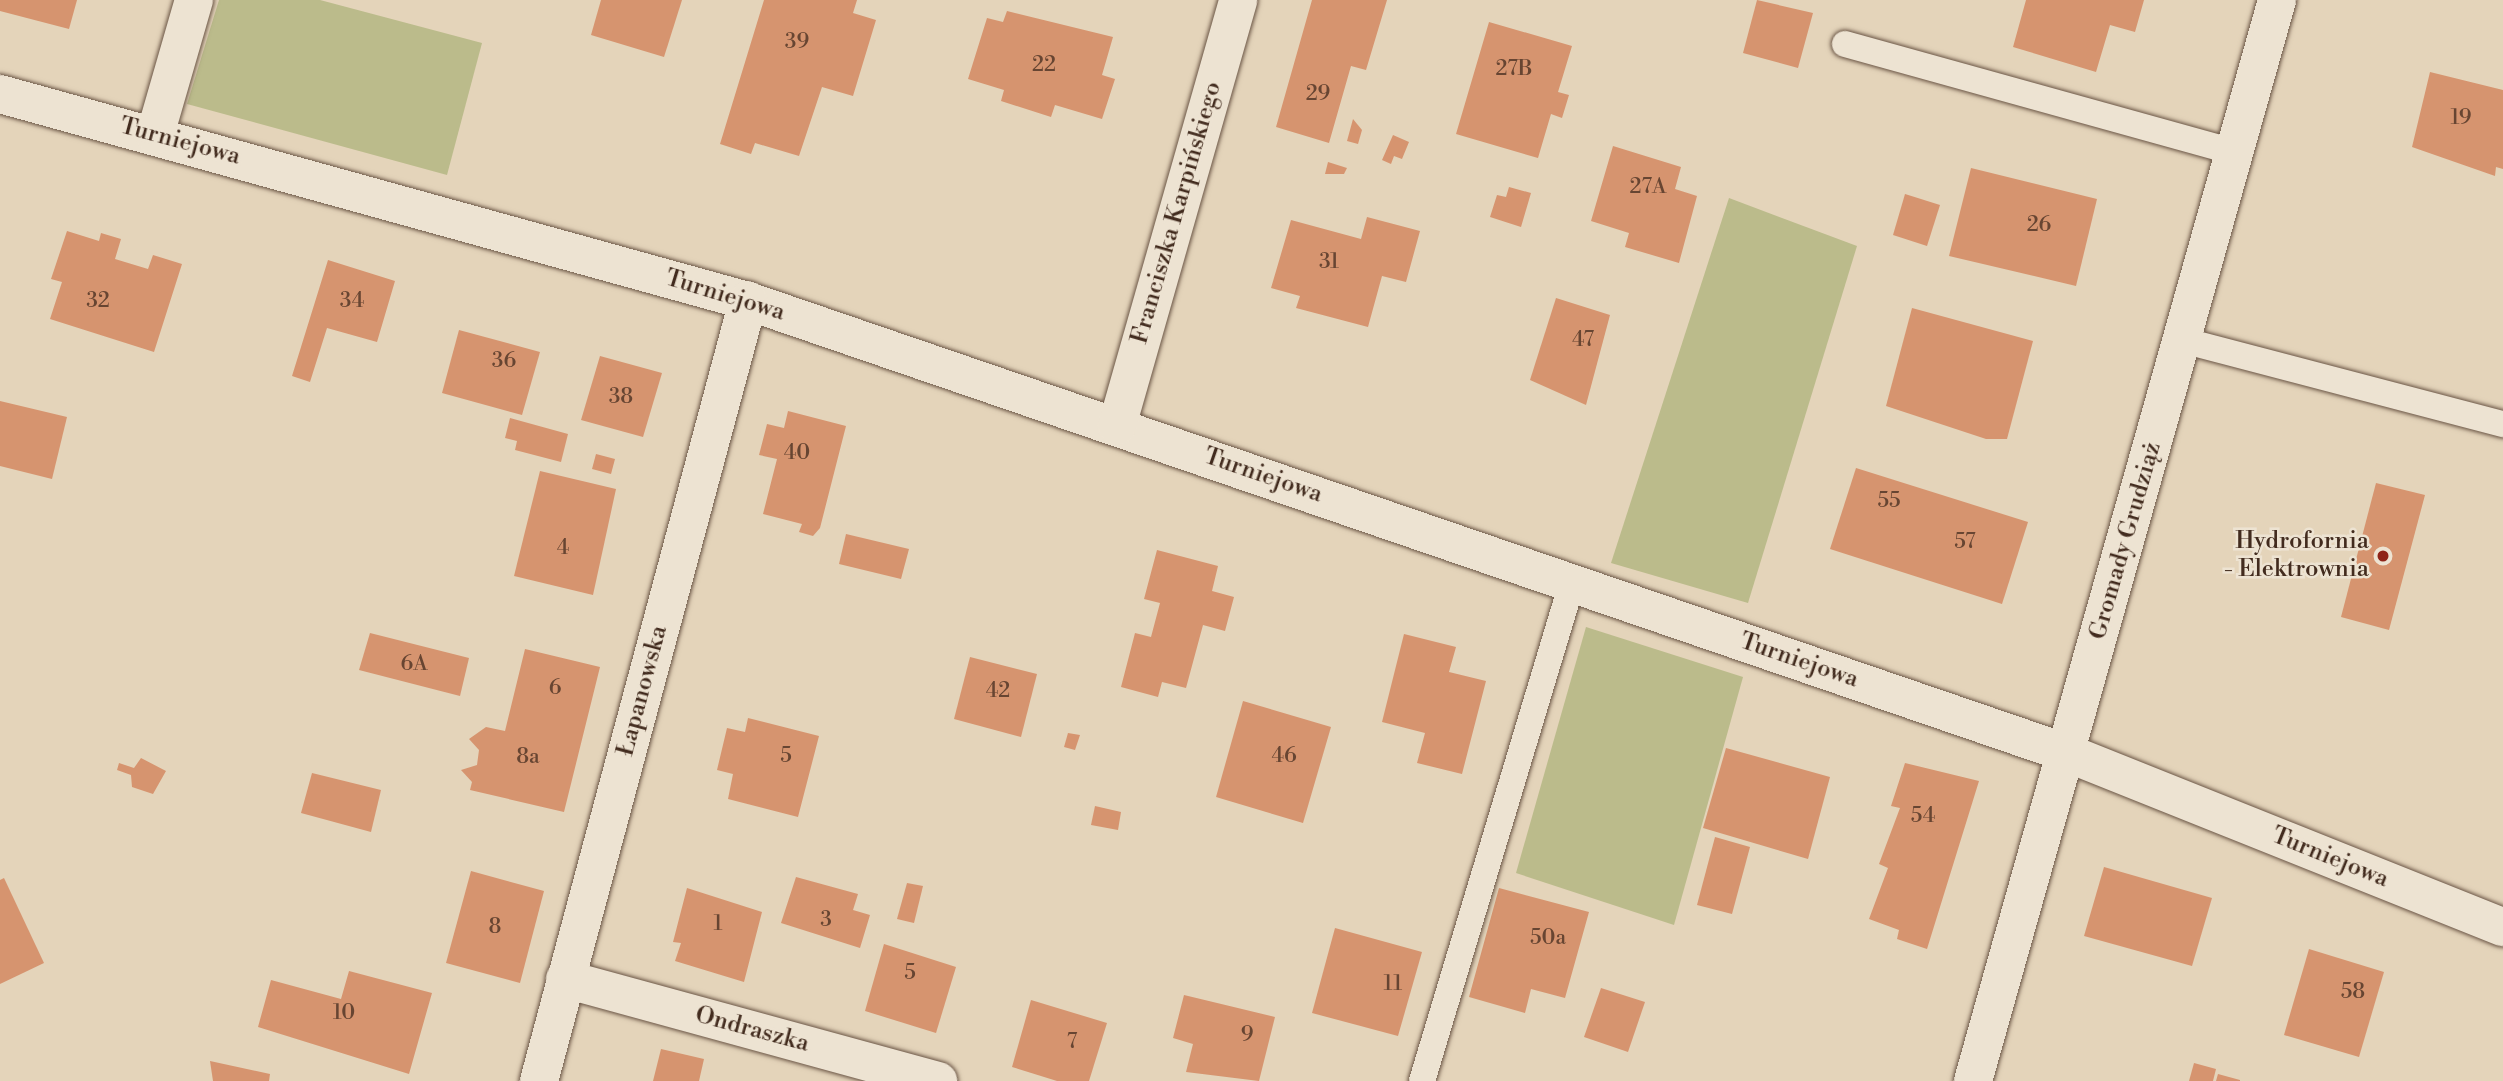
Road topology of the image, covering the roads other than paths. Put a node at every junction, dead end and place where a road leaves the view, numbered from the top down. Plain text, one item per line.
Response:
1 (194, 0) edge
2 (1238, 0) edge
3 (2277, 0) edge
4 (1845, 44) dead end
5 (0, 94) edge
6 (155, 135) junction
7 (2234, 152) junction
8 (748, 301) junction
9 (2182, 340) junction
10 (2503, 424) edge
11 (1117, 426) junction
12 (1572, 583) junction
13 (2067, 753) junction
14 (2503, 927) edge
15 (565, 979) junction
16 (539, 1081) edge
17 (938, 1081) edge
18 (1422, 1081) edge
19 (1973, 1081) edge

1 - 6 street
2 - 11 street, Franciszka Karpińskiego
3 - 7 street, Gromady Grudziąż
4 - 7 lane
5 - 6 street, Turniejowa
6 - 8 street, Turniejowa
7 - 9 street, Gromady Grudziąż
8 - 11 street, Turniejowa
8 - 15 street, Łapanowska
9 - 10 lane
9 - 13 street, Gromady Grudziąż
11 - 12 street, Turniejowa
12 - 13 street, Turniejowa
12 - 18 lane
13 - 14 street, Turniejowa
13 - 19 street, Gromady Grudziąż
15 - 16 street, Łapanowska
15 - 17 street, Ondraszka

